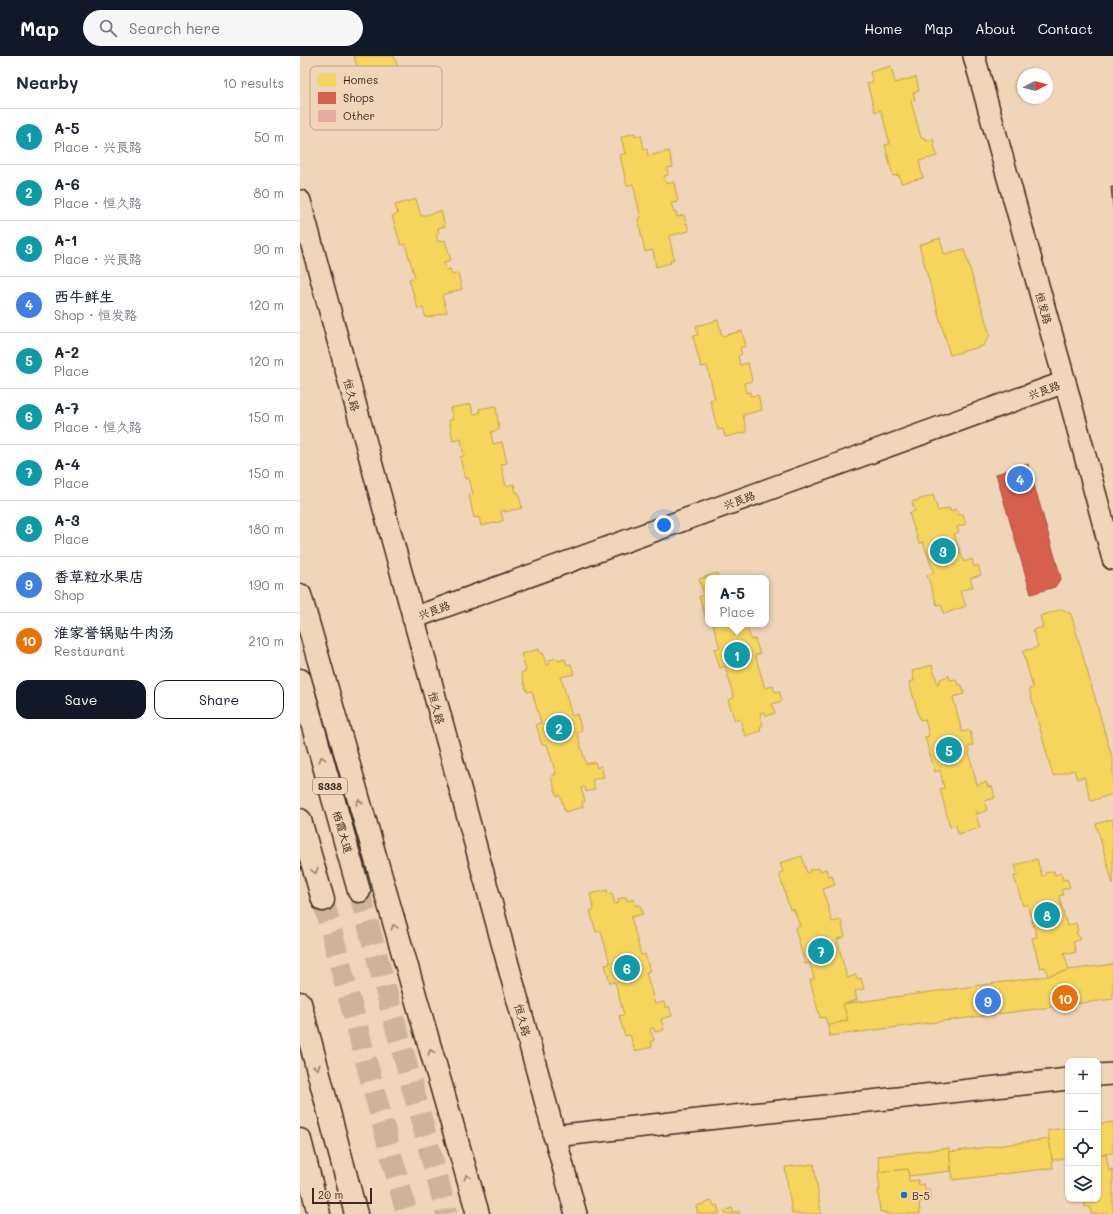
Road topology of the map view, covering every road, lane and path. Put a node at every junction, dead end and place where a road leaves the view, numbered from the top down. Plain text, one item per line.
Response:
1 (974, 56) edge
2 (300, 201) edge
3 (1065, 382) junction
4 (1113, 559) edge
5 (300, 595) edge
6 (413, 618) junction
7 (300, 680) edge
8 (300, 820) edge
9 (359, 891) tunnel mouth
10 (323, 900) tunnel mouth
11 (300, 1003) edge
12 (1113, 1074) edge
13 (1101, 1075) edge
14 (1065, 1079) edge
15 (554, 1136) junction
16 (300, 1140) edge
17 (319, 1214) edge
18 (356, 1214) edge
19 (478, 1214) edge
20 (576, 1214) edge

1 - 3 street, 恒发路
2 - 6 street, 恒久路
3 - 4 street, 恒发路
3 - 6 street, 兴良路
19 -> 5 main road
6 - 15 street, 恒久路
9 -> 7 main road, 栖霞大道 / S338
8 -> 10 main road
11 -> 18 main road
12 - 13 street
14 - 15 street
15 - 20 street, 恒久路
16 - 17 main road

